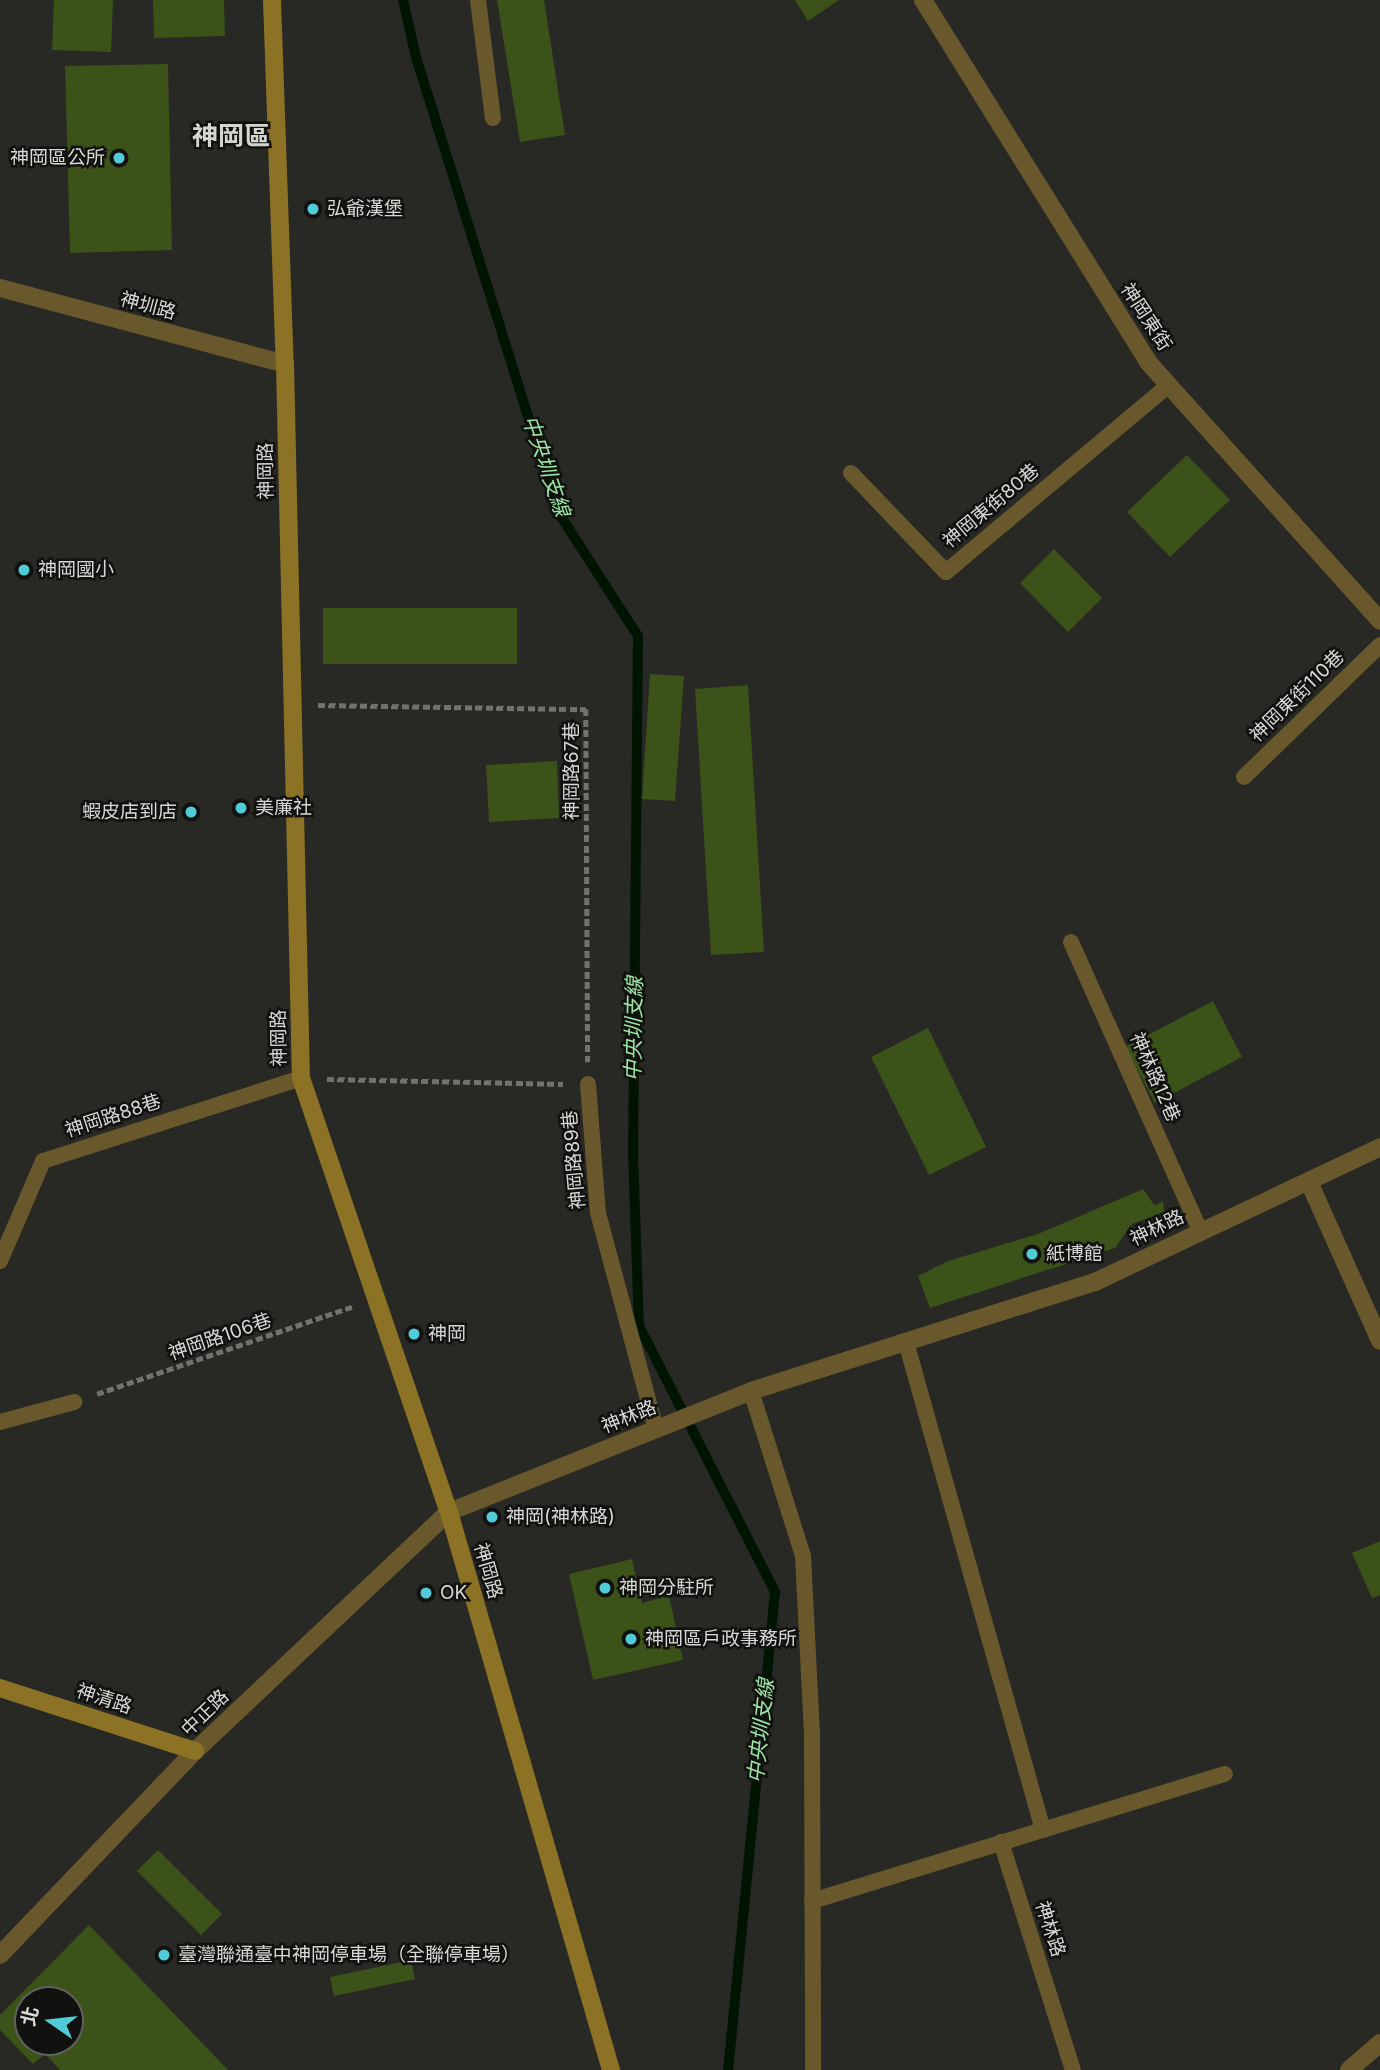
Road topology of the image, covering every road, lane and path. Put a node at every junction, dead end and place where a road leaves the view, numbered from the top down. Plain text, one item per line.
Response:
1 (272, 0) edge
2 (478, 0) edge
3 (923, 0) edge
4 (493, 118) dead end
5 (0, 288) edge
6 (285, 364) junction
7 (1169, 385) junction
8 (851, 473) dead end
9 (1380, 621) edge
10 (1380, 645) edge
11 (293, 705) junction
12 (1244, 776) dead end
13 (1071, 942) dead end
14 (300, 1078) junction
15 (588, 1084) junction
16 (1380, 1147) edge
17 (1309, 1182) junction
18 (1200, 1230) junction
19 (0, 1261) edge
20 (375, 1299) junction
21 (906, 1342) junction
22 (1380, 1342) edge
23 (751, 1391) junction
24 (74, 1402) joint
25 (0, 1422) edge
26 (663, 1426) junction
27 (449, 1513) junction
28 (0, 1688) edge
29 (195, 1751) junction
30 (1225, 1774) dead end
31 (1043, 1830) junction
32 (1001, 1842) junction
33 (812, 1900) junction
34 (0, 1955) edge
35 (1380, 2043) edge
36 (611, 2070) edge
37 (813, 2070) edge
38 (1073, 2070) edge
39 (1349, 2070) edge

1 - 6 street, 神岡路
2 - 4 lane
3 - 7 street, 神岡東街
5 - 6 street, 神圳路
6 - 11 street, 神岡路
7 - 8 lane, 神岡東街80巷
7 - 9 street, 神岡東街
10 - 12 lane, 神岡東街110巷
11 - 14 street, 神岡路
11 - 15 path, 神岡路67巷
13 - 18 lane, 神林路12巷
14 - 15 path, 神岡路89巷
14 - 19 lane, 神岡路88巷
14 - 20 street, 神岡路
15 - 26 lane, 神岡路89巷
16 - 17 street, 神林路
17 - 18 street, 神林路
17 - 22 street
18 - 21 street, 神林路
20 - 24 path, 神岡路106巷
20 - 27 street, 神岡路
21 - 23 street, 神林路
21 - 31 lane
23 - 26 street, 神林路
23 - 33 lane
24 - 25 lane
26 - 27 street, 神林路
27 - 29 street, 中正路
27 - 36 street, 神岡路
28 - 29 street, 神清路
29 - 34 street, 中正路
30 - 31 lane
31 - 32 lane
32 - 33 lane
32 - 38 lane, 神林路
33 - 37 lane
35 - 39 street

